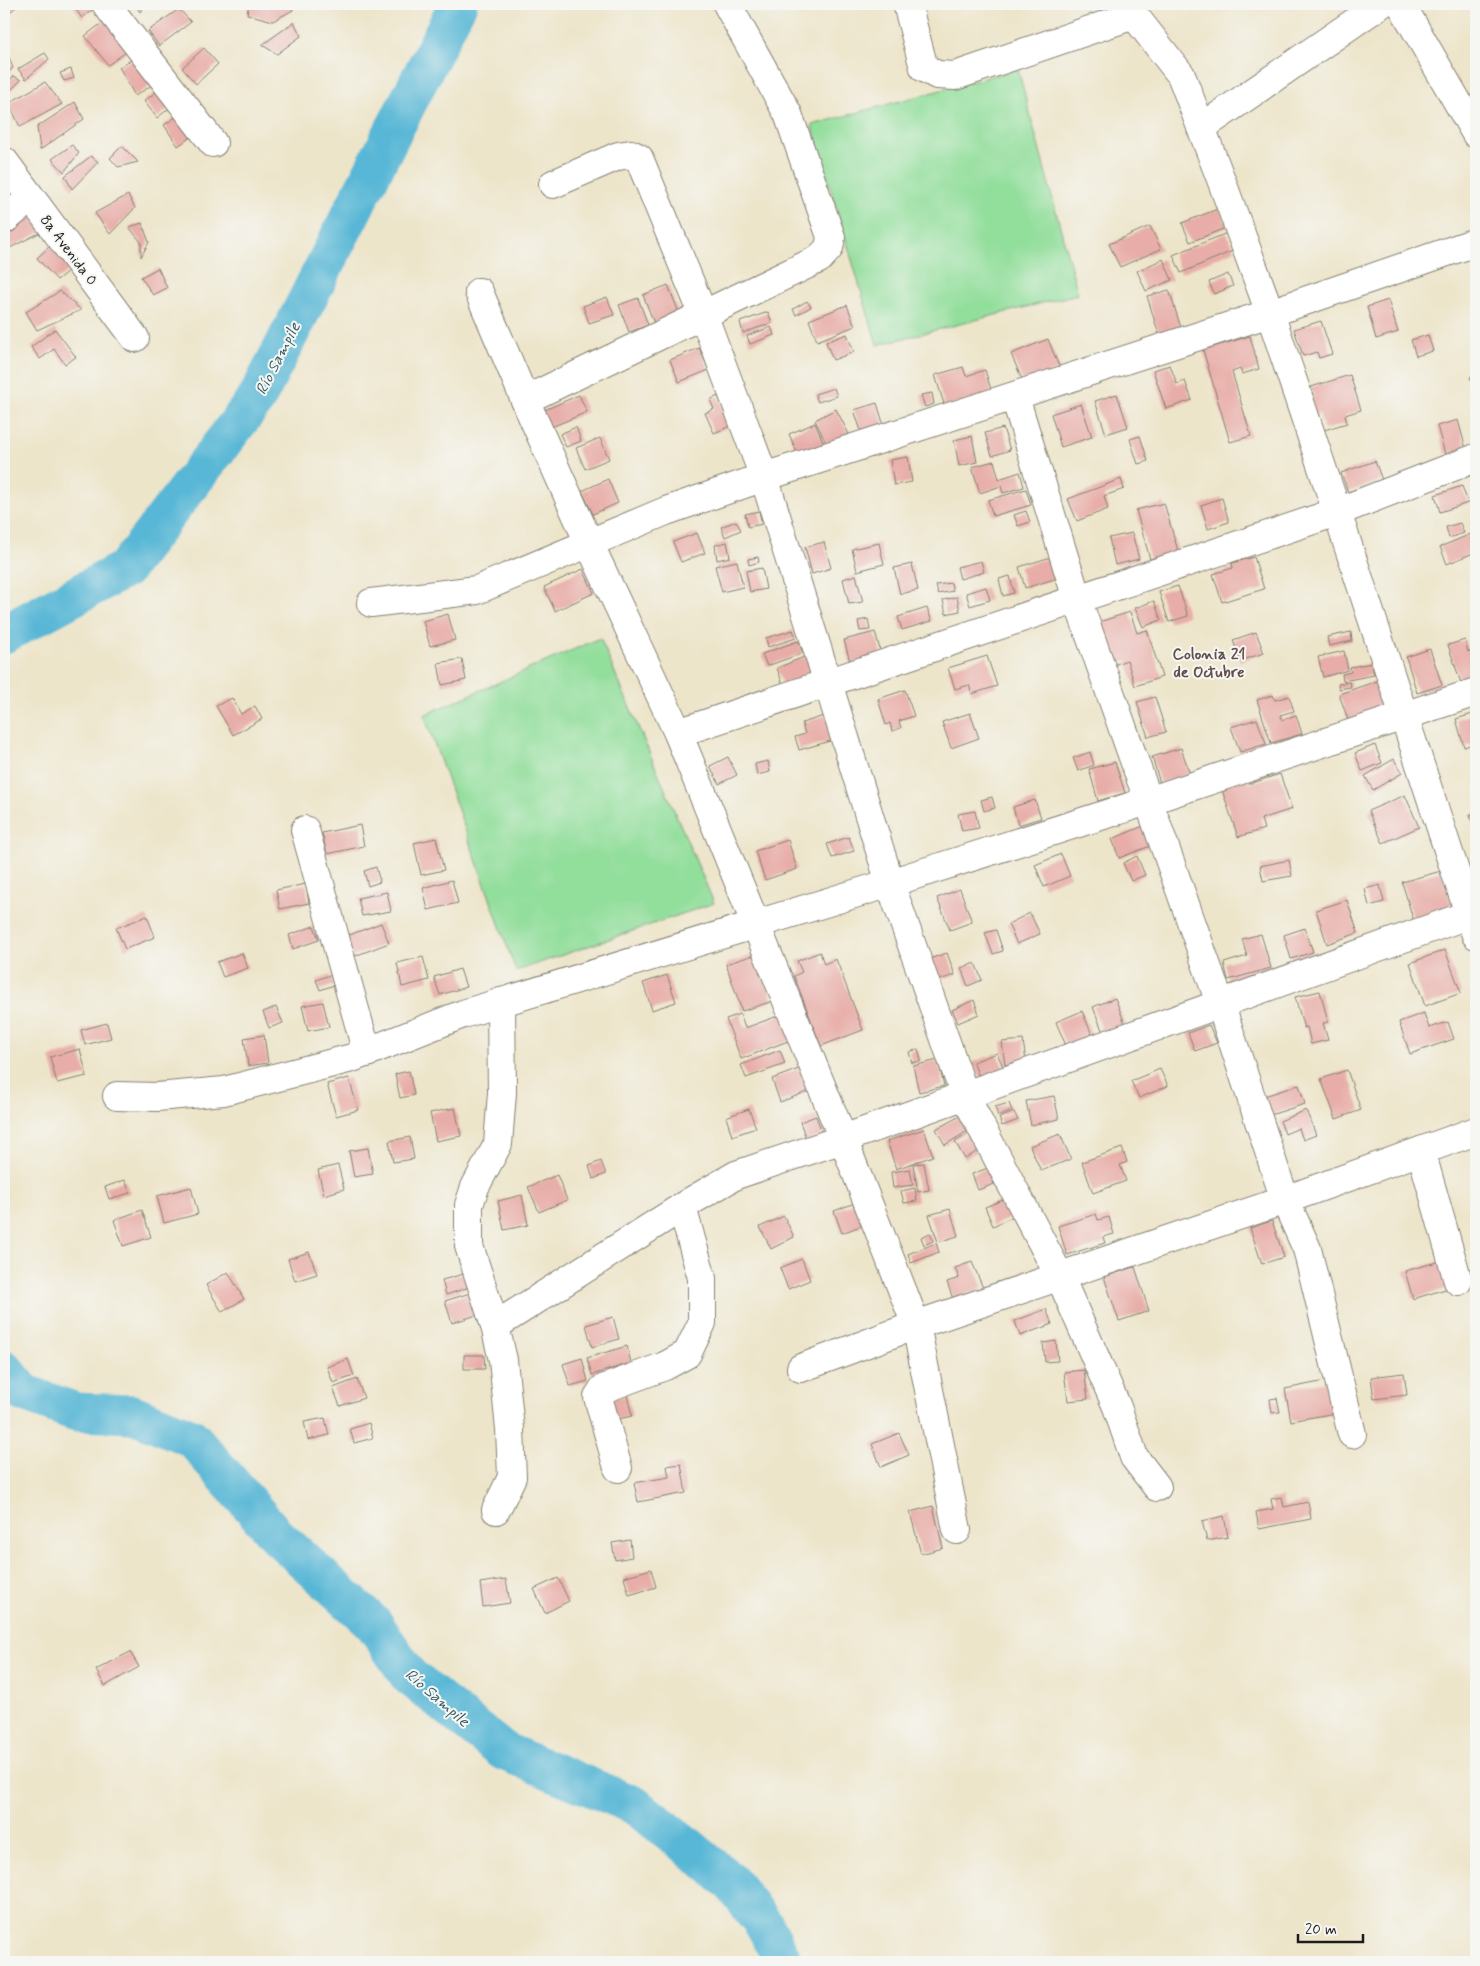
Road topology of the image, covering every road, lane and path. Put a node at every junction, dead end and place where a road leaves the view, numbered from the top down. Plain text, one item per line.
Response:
1 (106, 4) edge
2 (727, 4) edge
3 (907, 4) edge
4 (1381, 4) edge
5 (1401, 4) edge
6 (1131, 10) edge
7 (1201, 128) junction
8 (1476, 134) edge
9 (213, 143) dead end
10 (4, 161) edge
11 (553, 184) dead end
12 (31, 198) junction
13 (4, 220) edge
14 (1476, 242) edge
15 (479, 292) dead end
16 (1270, 313) junction
17 (703, 314) junction
18 (135, 338) dead end
19 (1015, 397) junction
20 (525, 400) junction
21 (1476, 458) edge
22 (764, 477) junction
23 (1337, 512) junction
24 (589, 542) junction
25 (1077, 599) junction
26 (371, 603) dead end
27 (828, 684) junction
28 (1476, 692) edge
29 (1404, 716) junction
30 (678, 733) junction
31 (1148, 801) junction
32 (305, 830) dead end
33 (890, 884) junction
34 (1474, 920) edge
35 (757, 924) junction
36 (501, 1002) junction
37 (1220, 1003) junction
38 (367, 1053) junction
39 (118, 1096) dead end
40 (965, 1096) junction
41 (1476, 1131) edge
42 (843, 1139) junction
43 (1421, 1151) junction
44 (1285, 1200) junction
45 (682, 1207) junction
46 (1060, 1277) junction
47 (1458, 1281) dead end
48 (916, 1325) junction
49 (495, 1326) junction
50 (801, 1368) dead end
51 (1352, 1434) dead end
52 (618, 1468) dead end
53 (1157, 1488) dead end
54 (496, 1510) dead end
55 (957, 1530) dead end

1 - 9 street
2 - 17 street
3 - 6 street
4 - 7 street
5 - 8 street
6 - 7 street
7 - 16 street
10 - 12 street, 8a Avenida O
11 - 17 street
12 - 13 street
12 - 18 street, 8a Avenida O
14 - 16 street
15 - 20 street
16 - 19 street
16 - 23 street
17 - 20 street
17 - 22 street
19 - 22 street
19 - 25 street
20 - 24 street
21 - 23 street
22 - 24 street
22 - 27 street
23 - 25 street
23 - 29 street
24 - 26 street
24 - 30 street
25 - 27 street
25 - 31 street
27 - 30 street
27 - 33 street
28 - 29 street
29 - 31 street
29 - 34 street
30 - 35 street
31 - 33 street
31 - 37 street
32 - 38 street
33 - 35 street
33 - 40 street
34 - 37 street
35 - 36 street
35 - 42 street
36 - 38 street
36 - 49 street
37 - 40 street
37 - 44 street
38 - 39 street
40 - 42 street
40 - 46 street
41 - 43 street
42 - 45 street
42 - 48 street
43 - 44 street
43 - 47 street
44 - 46 street
44 - 51 street
45 - 49 street
45 - 52 street
46 - 48 street
46 - 53 street
48 - 50 street
48 - 55 street
49 - 54 street

